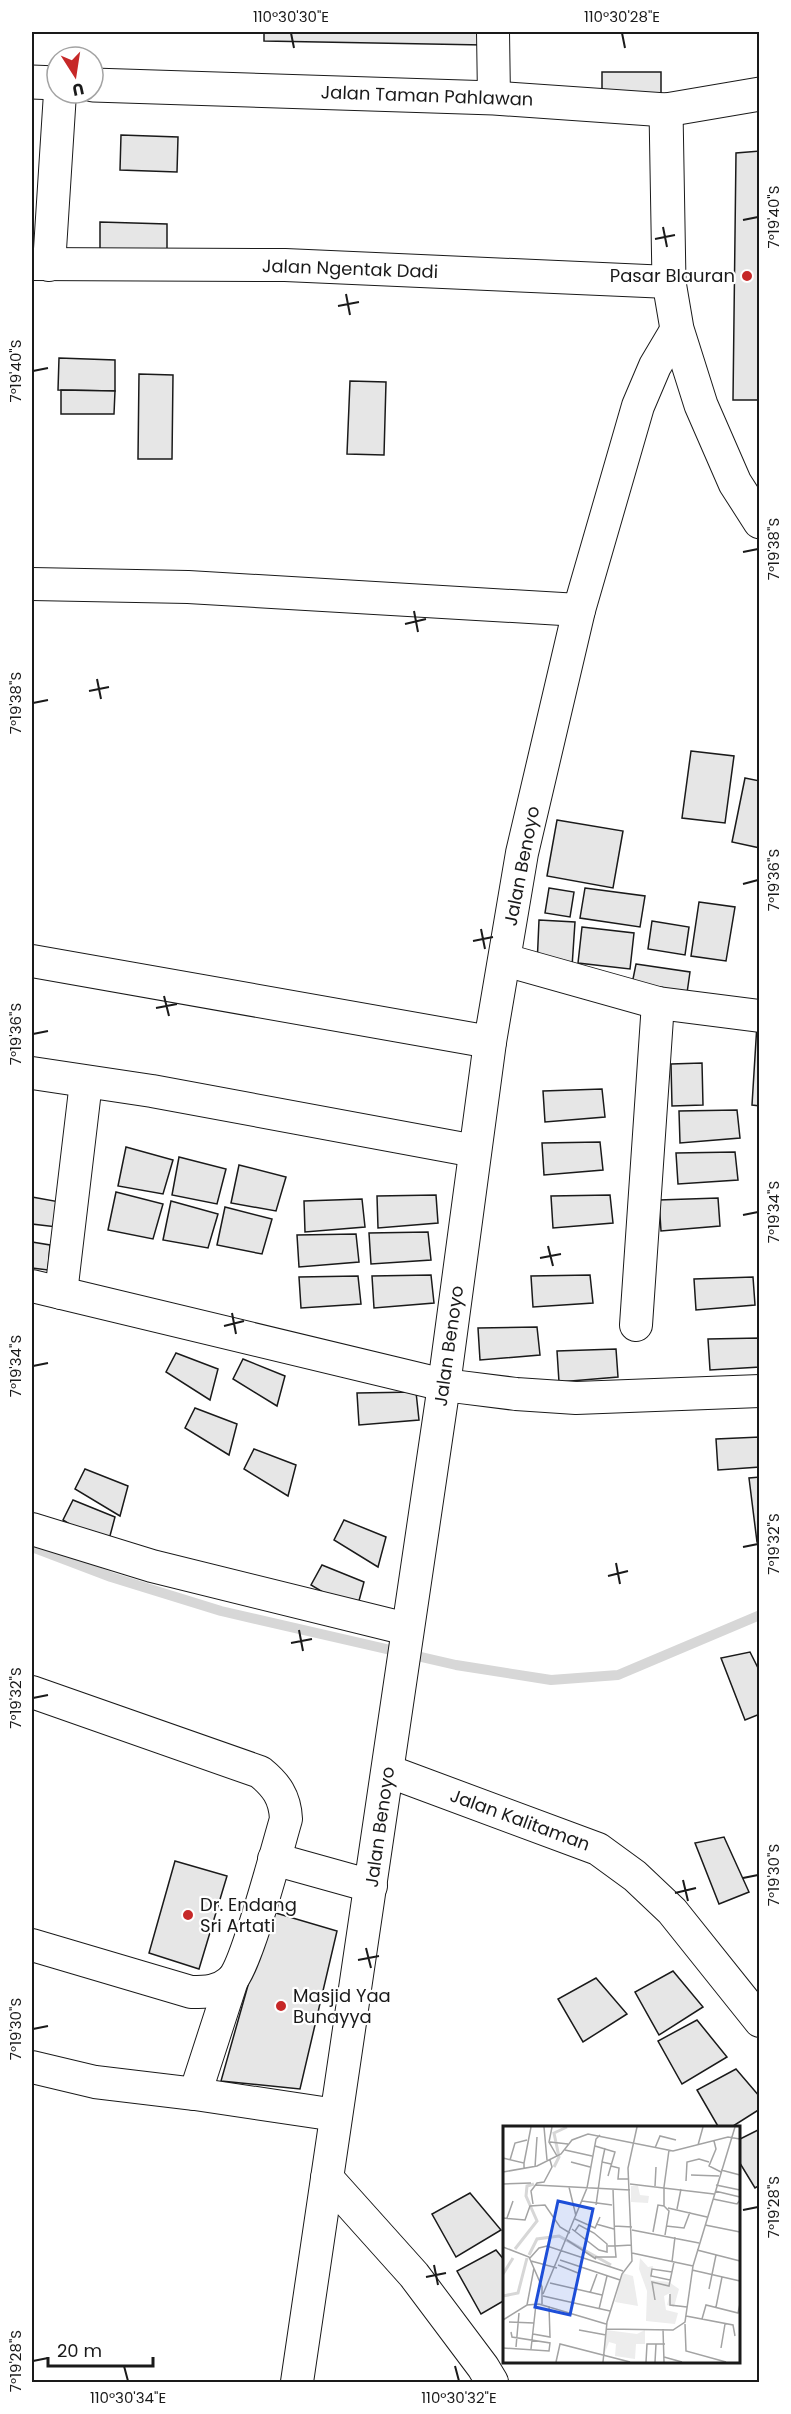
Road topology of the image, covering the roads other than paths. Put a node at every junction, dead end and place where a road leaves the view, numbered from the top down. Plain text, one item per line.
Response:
1 (493, 32) edge
2 (105, 85) edge
3 (759, 94) edge
4 (494, 98) junction
5 (59, 105) edge
6 (666, 110) junction
7 (40, 265) edge
8 (669, 282) junction
9 (677, 329) junction
10 (759, 522) edge
11 (32, 584) edge
12 (579, 610) junction
13 (505, 960) junction
14 (32, 961) edge
15 (658, 1003) junction
16 (759, 1016) edge
17 (490, 1042) junction
18 (32, 1073) edge
19 (86, 1082) junction
20 (475, 1150) junction
21 (46, 1290) edge
22 (636, 1325) dead end
23 (444, 1385) junction
24 (759, 1391) edge
25 (32, 1529) edge
26 (404, 1645) junction
27 (32, 1692) edge
28 (388, 1771) junction
29 (274, 1859) junction
30 (371, 1886) junction
31 (32, 1945) edge
32 (232, 1980) junction
33 (759, 2021) edge
34 (32, 2067) edge
35 (195, 2094) junction
36 (336, 2115) junction
37 (327, 2178) junction
38 (297, 2382) edge
39 (492, 2382) edge

1 - 4 street
2 - 4 street, Jalan Taman Pahlawan
3 - 6 street, Jalan Taman Pahlawan
4 - 6 street, Jalan Taman Pahlawan
5 - 7 street
6 - 8 street
7 - 8 street, Jalan Ngentak Dadi
8 - 9 street
9 - 10 street
9 - 12 street, Jalan Benoyo
11 - 12 street
12 - 13 street, Jalan Benoyo
13 - 15 street
13 - 17 street, Jalan Benoyo
14 - 17 street
15 - 16 street
15 - 22 street
17 - 20 street, Jalan Benoyo
18 - 19 street
19 - 20 street
19 - 21 street
20 - 23 street, Jalan Benoyo
21 - 23 street
23 - 24 street
23 - 26 street, Jalan Benoyo
25 - 26 street
26 - 28 street, Jalan Benoyo
27 - 29 street
28 - 30 street, Jalan Benoyo
28 - 33 street, Jalan Kalitaman
29 - 30 street
29 - 32 street
30 - 36 street, Jalan Benoyo
31 - 32 street
32 - 35 street
34 - 35 street
35 - 36 street
36 - 37 street, Jalan Benoyo
37 - 38 street, Jalan Benoyo
37 - 39 street

